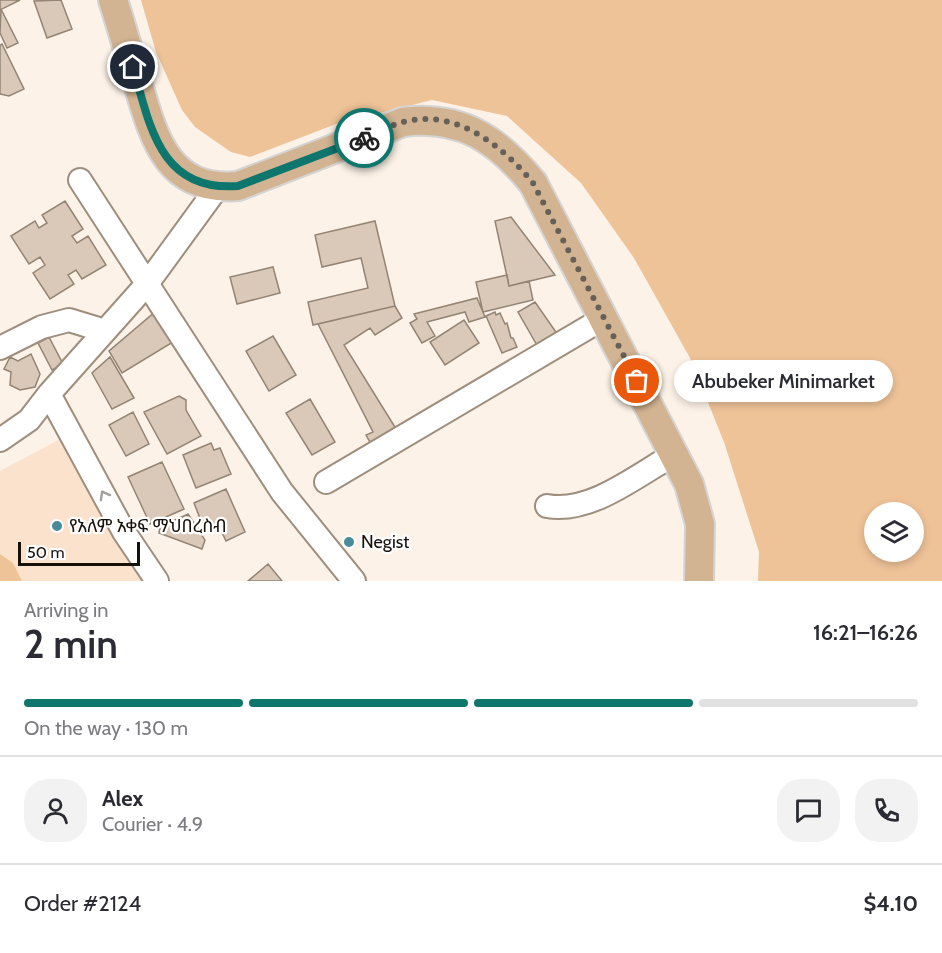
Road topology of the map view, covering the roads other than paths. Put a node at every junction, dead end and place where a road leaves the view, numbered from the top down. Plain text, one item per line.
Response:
1 (113, 0) edge
2 (80, 180) dead end
3 (218, 188) junction
4 (147, 284) junction
5 (604, 318) junction
6 (105, 331) junction
7 (0, 348) edge
8 (49, 394) junction
9 (0, 440) edge
10 (675, 454) junction
11 (326, 482) dead end
12 (547, 506) dead end
13 (157, 581) edge
14 (354, 581) edge
15 (699, 581) edge

1 - 3 main road
2 - 4 street
3 - 4 street
3 - 5 main road
4 - 6 street
4 - 14 street
5 - 10 main road
5 - 11 street
6 - 7 street
6 - 8 street
8 - 9 street
13 -> 8 street
10 - 12 street
10 - 15 main road

